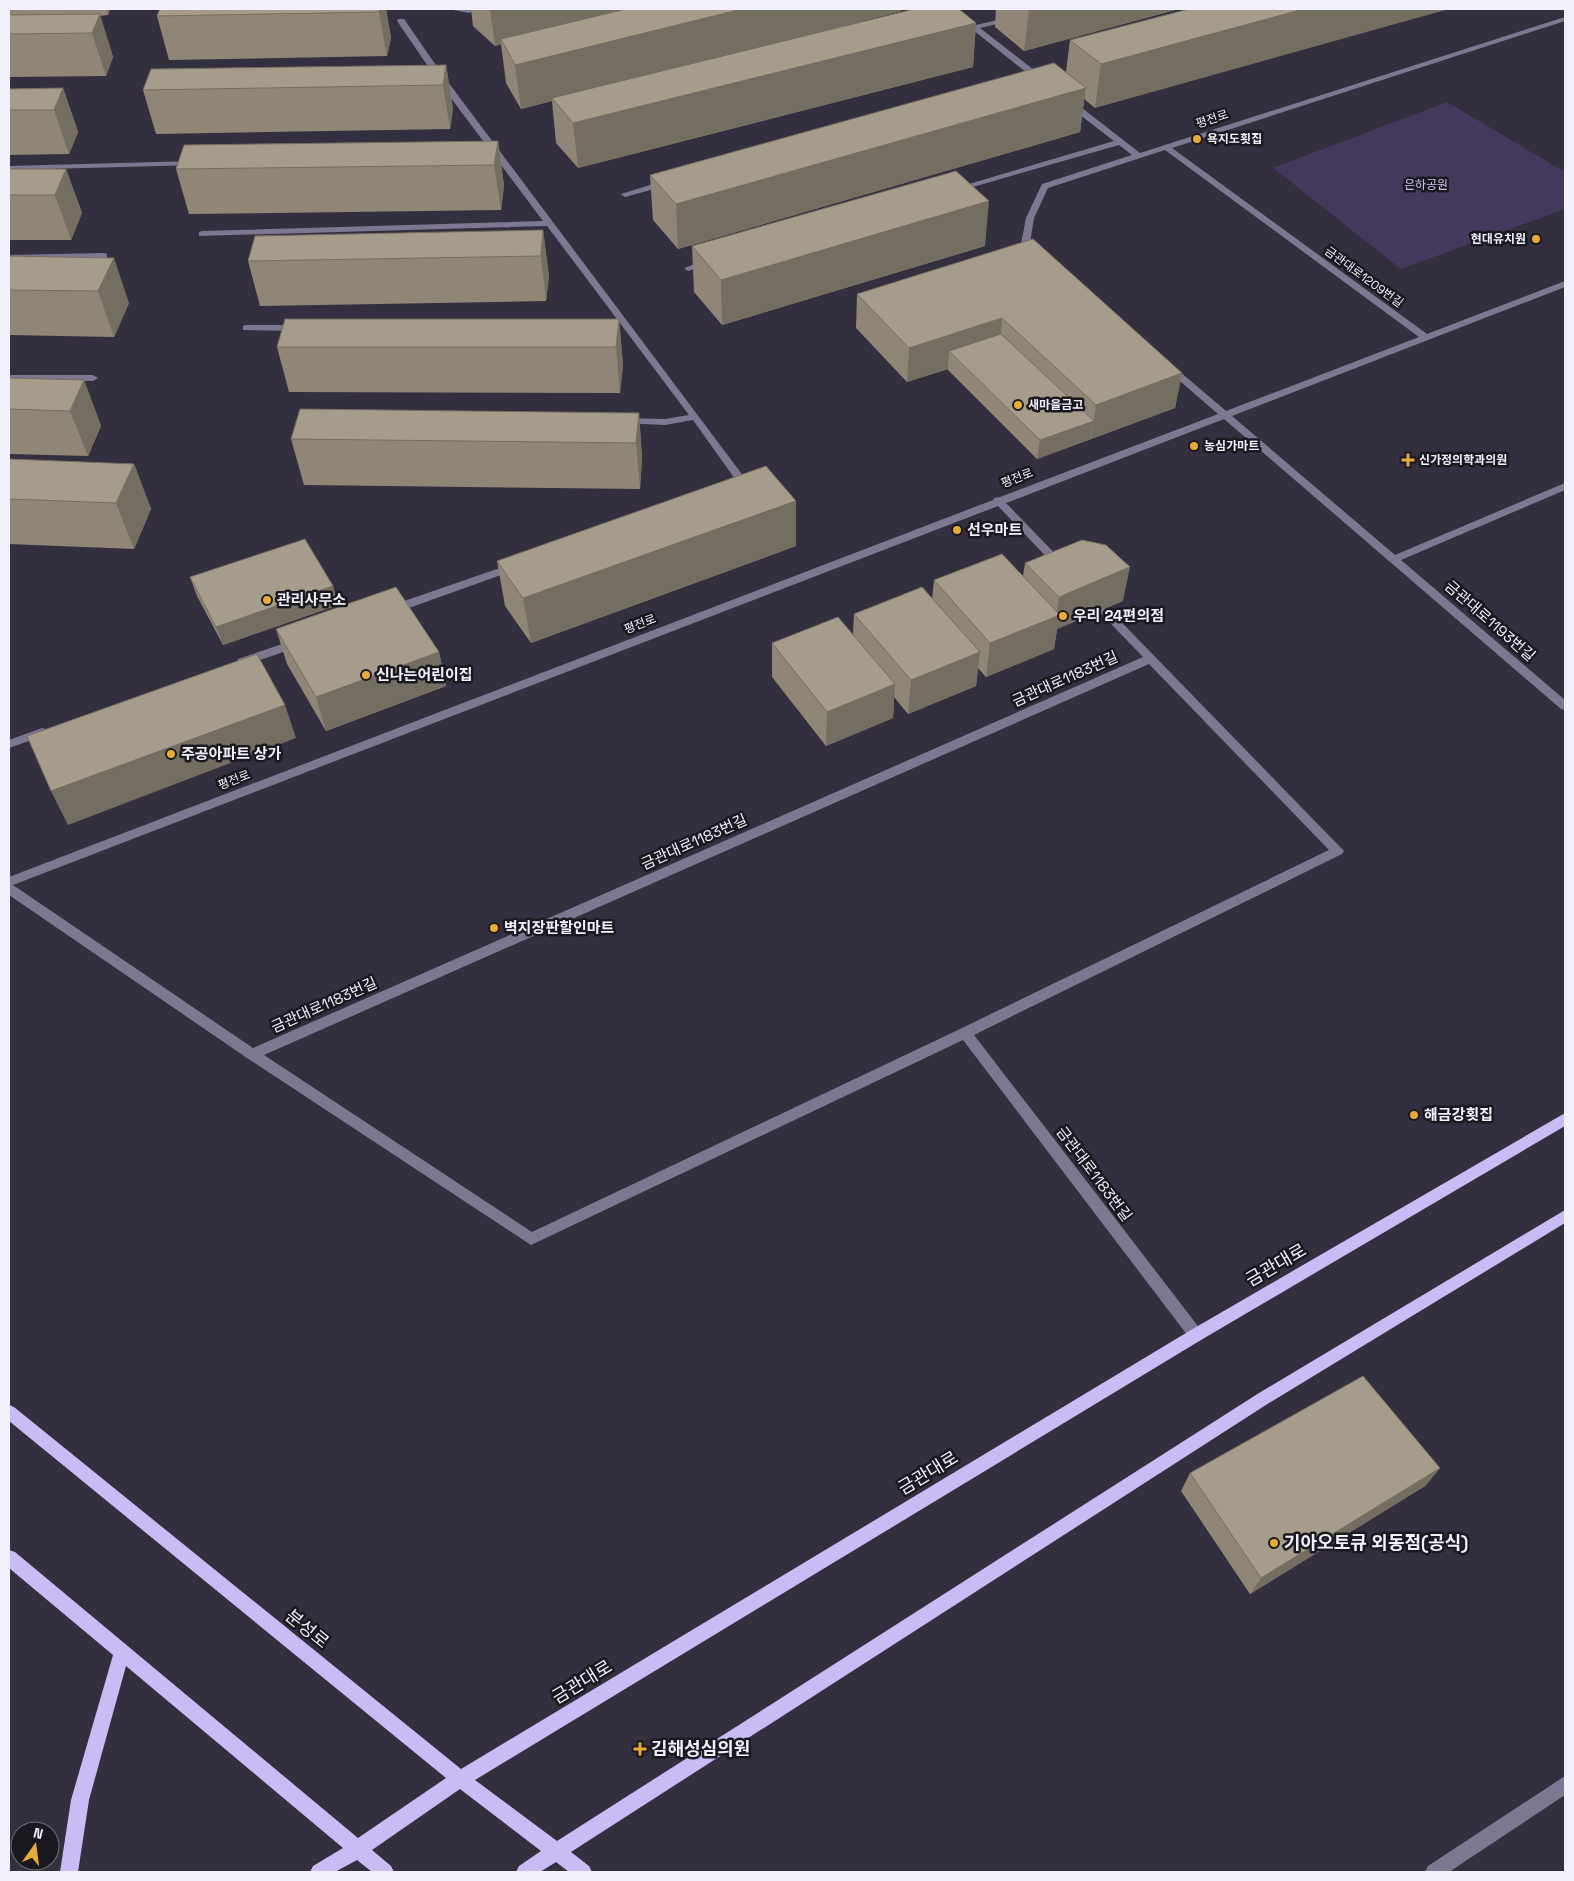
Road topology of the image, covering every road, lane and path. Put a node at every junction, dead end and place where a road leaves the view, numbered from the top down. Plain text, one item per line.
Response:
1 (452, 9) edge
2 (476, 9) edge
3 (951, 9) edge
4 (1020, 16) dead end
5 (1565, 19) edge
6 (400, 21) dead end
7 (975, 28) junction
8 (956, 32) dead end
9 (429, 76) edge
10 (438, 76) junction
11 (1035, 85) edge
12 (1067, 100) edge
13 (1120, 142) junction
14 (1167, 148) junction
15 (497, 153) junction
16 (487, 154) edge
17 (1137, 155) junction
18 (208, 162) edge
19 (9, 168) edge
20 (673, 181) edge
21 (950, 191) edge
22 (625, 194) dead end
23 (550, 224) junction
24 (202, 234) dead end
25 (104, 256) edge
26 (9, 258) edge
27 (1042, 258) edge
28 (716, 260) edge
29 (688, 268) dead end
30 (1565, 284) edge
31 (246, 328) dead end
32 (305, 328) edge
33 (1427, 338) junction
34 (1163, 362) edge
35 (9, 378) edge
36 (93, 378) dead end
37 (1224, 414) junction
38 (695, 417) junction
39 (615, 421) edge
40 (1565, 486) edge
41 (736, 490) edge
42 (998, 500) junction
43 (1395, 559) junction
44 (522, 565) edge
45 (1067, 572) edge
46 (1081, 587) edge
47 (382, 614) edge
48 (307, 640) edge
49 (1149, 659) junction
50 (233, 666) edge
51 (1565, 706) edge
52 (55, 727) edge
53 (9, 744) edge
54 (9, 882) edge
55 (9, 889) edge
56 (965, 1033) junction
57 (252, 1054) junction
58 (1565, 1119) edge
59 (1565, 1216) edge
60 (1196, 1335) junction
61 (9, 1412) edge
62 (9, 1558) edge
63 (122, 1651) junction
64 (460, 1780) junction
65 (1565, 1785) edge
66 (358, 1849) junction
67 (557, 1852) junction
68 (69, 1872) edge
69 (319, 1872) edge
70 (385, 1872) edge
71 (525, 1872) edge
72 (583, 1872) edge
73 (1434, 1872) edge

1 - 2 street
3 - 7 street
4 - 7 street
5 - 14 street, 평전로
6 - 10 street
7 - 8 street
7 - 11 street
9 - 10 street
10 - 15 street
12 - 13 street
13 - 17 street
13 - 21 street
14 - 17 street, 평전로
14 - 33 street, 금관대로1209번길
15 - 16 street
15 - 23 street
17 - 27 street, 평전로
18 - 19 street
20 - 22 street
23 - 24 street
23 - 38 street
25 - 26 street
28 - 29 street
30 - 33 street
31 - 32 street
33 - 37 street, 평전로
34 - 37 street
35 - 36 street
37 - 42 street, 평전로
37 - 43 street, 금관대로1193번길
38 - 39 street
38 - 41 street
40 - 43 street
42 - 45 street
42 - 54 street, 평전로
43 - 51 street, 금관대로1193번길
44 - 47 street
46 - 49 street, 금관대로1183번길
48 - 50 street
49 - 56 street, 금관대로1183번길
49 - 57 street, 금관대로1183번길
52 - 53 street
55 - 57 street, 금관대로1183번길
56 - 57 street, 금관대로1183번길
56 - 60 street, 금관대로1183번길
58 - 60 main road, 금관대로
59 - 67 main road
60 - 64 main road, 금관대로
61 - 64 main road, 분성로
62 - 63 main road
63 - 66 main road
63 - 68 main road
64 - 66 main road, 금관대로
64 - 67 main road, 분성로
65 - 73 street
66 - 69 main road, 금관대로
66 - 70 main road
67 - 71 main road
67 - 72 main road, 분성로

